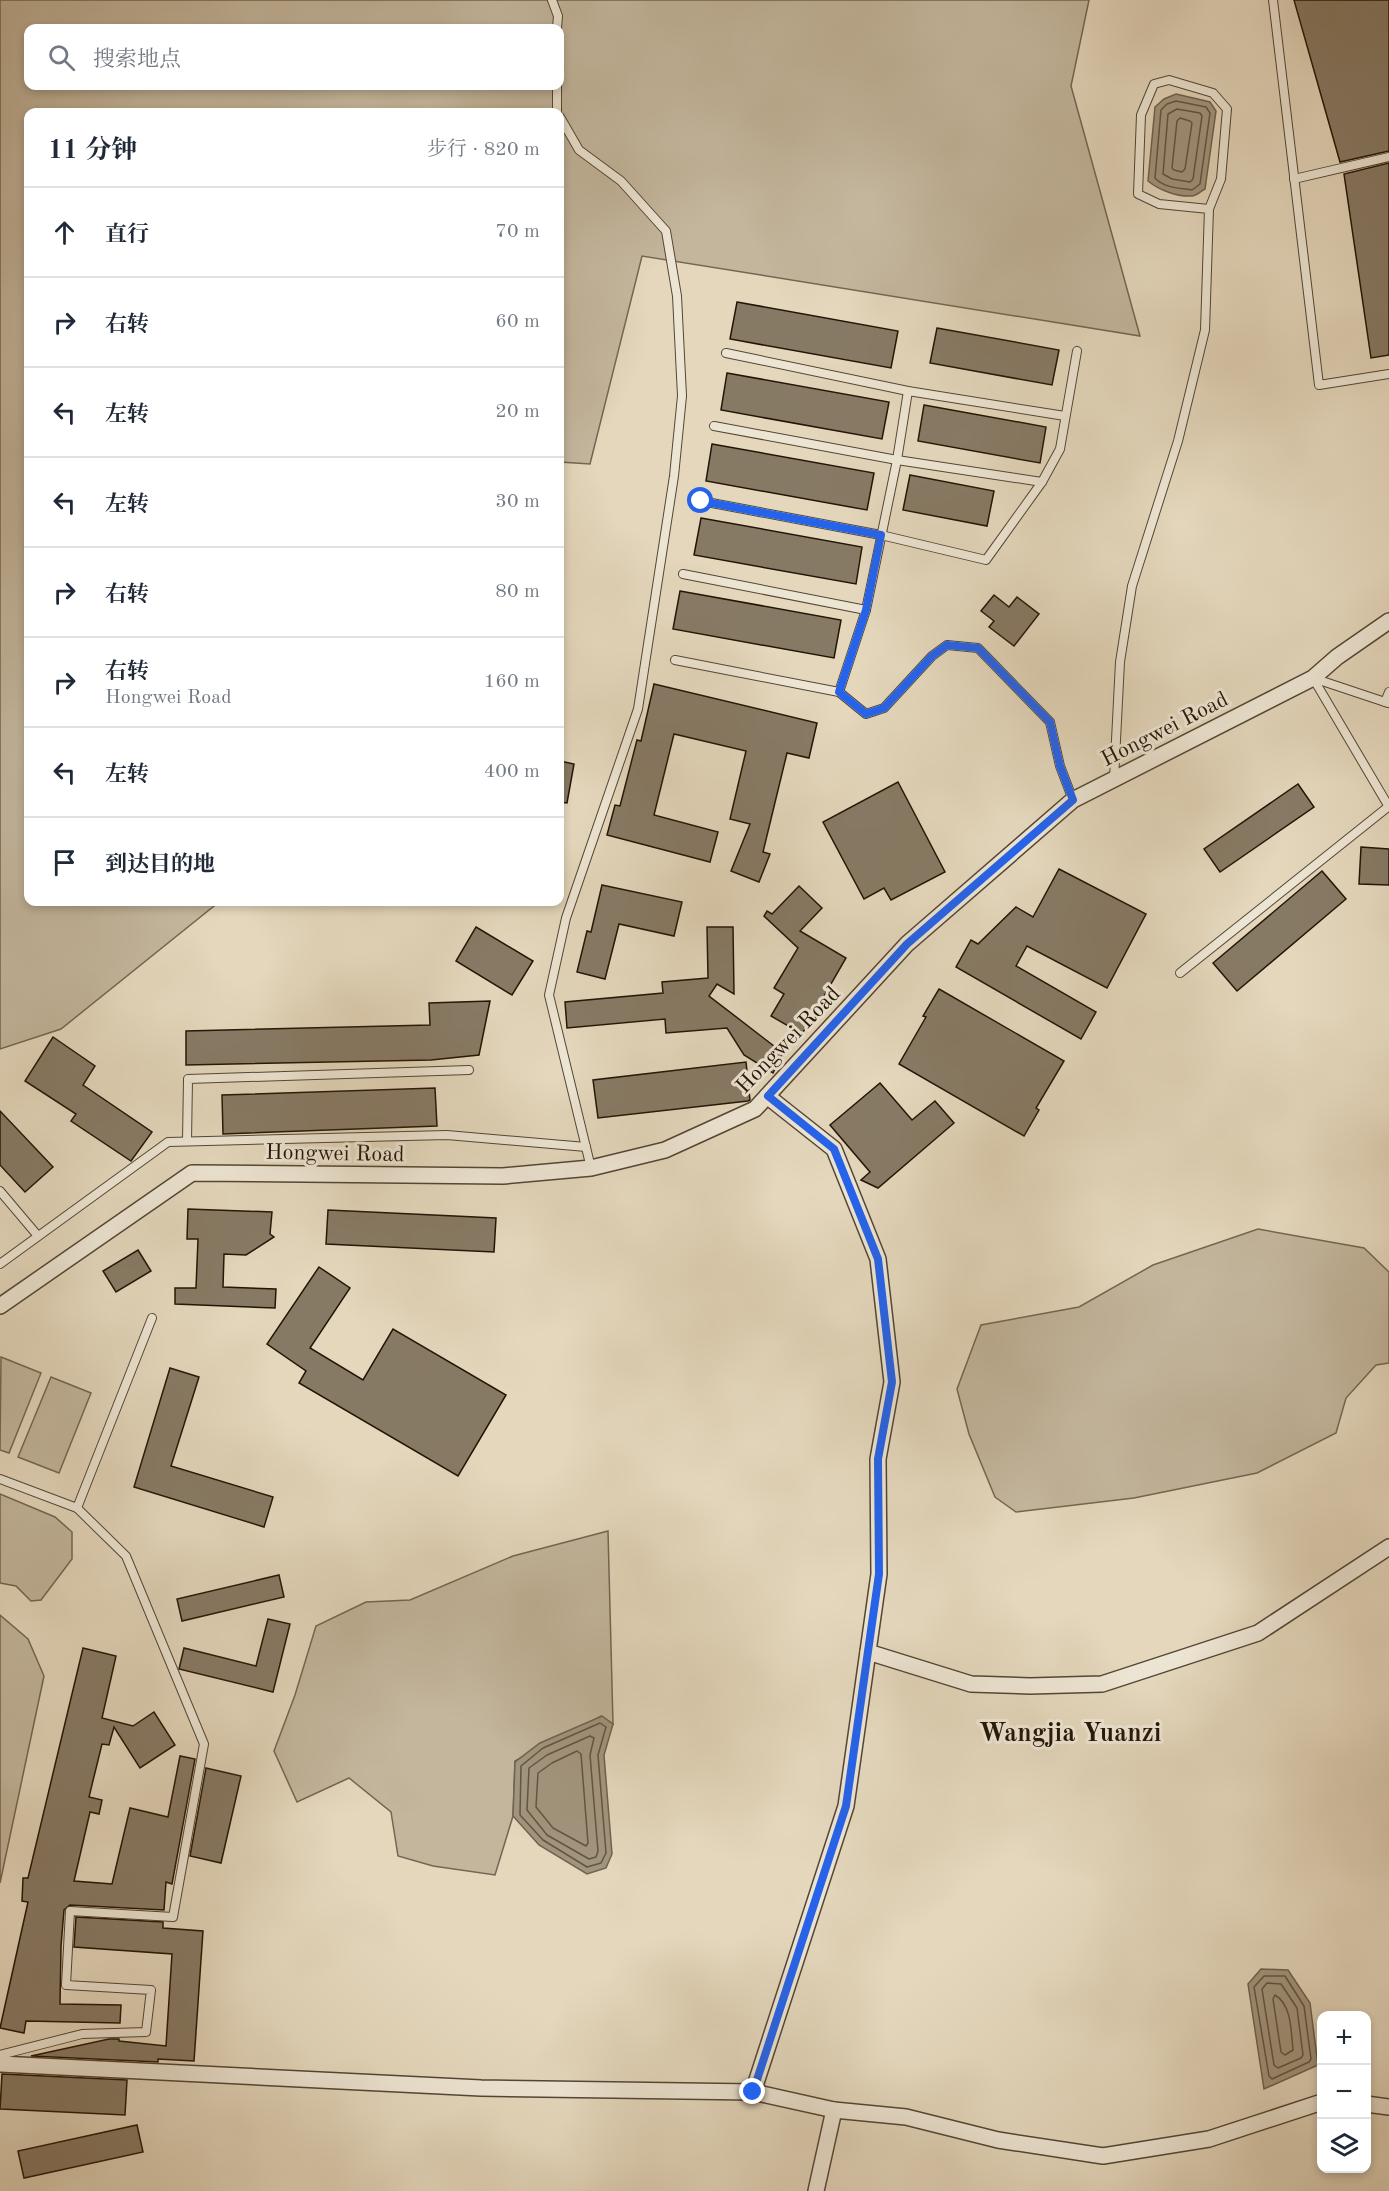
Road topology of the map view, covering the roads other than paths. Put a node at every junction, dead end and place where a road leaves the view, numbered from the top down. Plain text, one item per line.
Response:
1 (552, 0) edge
2 (1273, 0) edge
3 (557, 24) edge
4 (557, 90) edge
5 (557, 108) edge
6 (564, 124) edge
7 (1389, 157) edge
8 (1294, 179) junction
9 (1209, 209) junction
10 (1077, 351) dead end
11 (726, 353) dead end
12 (1389, 374) edge
13 (908, 391) junction
14 (1065, 416) junction
15 (714, 426) dead end
16 (897, 460) junction
17 (1042, 482) junction
18 (701, 501) dead end
19 (881, 535) junction
20 (682, 574) dead end
21 (866, 610) junction
22 (1389, 621) edge
23 (675, 660) dead end
24 (1313, 678) junction
25 (839, 692) junction
26 (1389, 692) edge
27 (1387, 703) edge
28 (1114, 779) junction
29 (1073, 800) junction
30 (1389, 807) edge
31 (1180, 973) dead end
32 (469, 1070) dead end
33 (768, 1096) junction
34 (187, 1141) junction
35 (586, 1147) junction
36 (591, 1168) junction
37 (0, 1191) edge
38 (38, 1236) junction
39 (0, 1264) edge
40 (0, 1306) edge
41 (152, 1318) dead end
42 (0, 1479) edge
43 (77, 1508) junction
44 (1389, 1547) edge
45 (868, 1652) junction
46 (0, 2055) edge
47 (0, 2064) edge
48 (753, 2092) junction
49 (1317, 2104) edge
50 (1371, 2105) edge
51 (1389, 2107) edge
52 (834, 2110) junction
53 (816, 2191) edge

1 - 3 lane
2 - 8 lane
4 - 5 lane
6 - 35 lane
7 - 8 lane
8 - 12 lane
9 - 9 lane
9 - 28 lane
10 - 14 lane
11 - 13 lane
13 - 14 lane
13 - 16 lane
14 - 17 lane
15 - 16 lane
16 - 17 lane
16 - 19 lane
17 - 19 lane
18 - 19 lane
19 - 21 lane
20 - 21 lane
21 - 25 lane
22 - 24 street, Hongwei Road
23 - 25 lane
24 - 27 lane
24 - 28 street, Hongwei Road
24 - 30 lane
25 - 29 lane
26 - 27 lane
28 - 29 street, Hongwei Road
29 - 33 street, Hongwei Road
30 - 31 lane
32 - 34 lane
33 - 36 street, Hongwei Road
33 - 45 street
34 - 35 lane
34 - 38 lane
35 - 36 lane
36 - 40 street, Hongwei Road
37 - 38 lane
38 - 39 lane
41 - 43 lane
42 - 43 lane
43 - 46 lane
44 - 45 street
45 - 48 street
47 - 48 street
48 - 52 street
49 - 52 street
50 - 51 street
52 - 53 street

